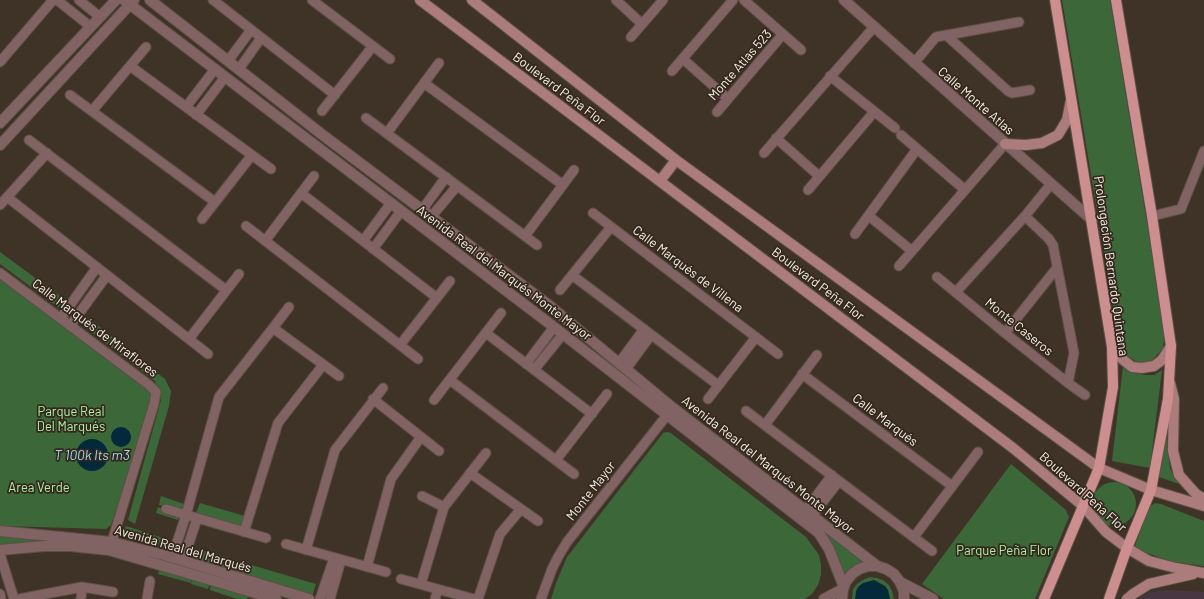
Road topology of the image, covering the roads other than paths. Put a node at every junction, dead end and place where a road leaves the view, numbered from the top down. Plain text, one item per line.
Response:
1 (53, 0) edge
2 (57, 0) edge
3 (79, 0) edge
4 (116, 0) edge
5 (150, 0) edge
6 (213, 0) edge
7 (312, 0) edge
8 (420, 0) edge
9 (472, 0) edge
10 (616, 0) edge
11 (663, 0) edge
12 (733, 0) edge
13 (744, 0) edge
14 (844, 0) edge
15 (1055, 0) edge
16 (1116, 0) edge
17 (129, 2) edge
18 (100, 17) junction
19 (1019, 22) dead end
20 (642, 24) junction
21 (91, 26) junction
22 (874, 27) junction
23 (251, 30) junction
24 (783, 34) junction
25 (946, 35) junction
26 (631, 37) dead end
27 (262, 38) junction
28 (373, 46) junction
29 (146, 47) dead end
30 (801, 50) dead end
31 (390, 59) dead end
32 (683, 59) junction
33 (1, 60) edge
34 (228, 60) junction
35 (439, 63) dead end
36 (914, 63) junction
37 (130, 66) junction
38 (215, 69) junction
39 (238, 69) junction
40 (672, 71) dead end
41 (830, 76) junction
42 (225, 77) junction
43 (424, 83) junction
44 (1030, 90) dead end
45 (70, 94) dead end
46 (335, 95) junction
47 (1072, 98) junction
48 (728, 99) junction
49 (186, 107) junction
50 (92, 111) junction
51 (322, 111) dead end
52 (716, 112) dead end
53 (874, 112) junction
54 (196, 115) junction
55 (366, 118) dead end
56 (0, 123) edge
57 (895, 128) dead end
58 (387, 133) junction
59 (324, 136) junction
60 (901, 136) dead end
61 (776, 138) junction
62 (29, 140) dead end
63 (1005, 144) junction
64 (0, 145) edge
65 (315, 146) junction
66 (917, 149) junction
67 (1204, 151) edge
68 (47, 153) junction
69 (764, 153) dead end
70 (252, 155) junction
71 (676, 160) junction
72 (271, 169) dead end
73 (574, 170) dead end
74 (314, 176) dead end
75 (819, 176) junction
76 (446, 177) junction
77 (660, 181) junction
78 (1051, 184) junction
79 (563, 185) junction
80 (458, 186) junction
81 (808, 190) dead end
82 (965, 190) junction
83 (301, 193) junction
84 (7, 197) junction
85 (215, 202) junction
86 (391, 203) junction
87 (0, 205) edge
88 (422, 210) junction
89 (401, 211) junction
90 (592, 213) dead end
91 (869, 216) junction
92 (1025, 216) junction
93 (1152, 216) junction
94 (431, 217) junction
95 (202, 218) dead end
96 (1092, 220) junction
97 (246, 226) dead end
98 (611, 227) junction
99 (855, 234) dead end
100 (525, 236) junction
101 (363, 241) junction
102 (266, 242) junction
103 (537, 244) dead end
104 (373, 249) junction
105 (912, 251) junction
106 (899, 266) dead end
107 (97, 267) junction
108 (1056, 269) junction
109 (0, 273) edge
110 (239, 274) dead end
111 (107, 275) junction
112 (572, 275) junction
113 (937, 277) dead end
114 (450, 281) dead end
115 (226, 290) junction
116 (560, 290) dead end
117 (956, 292) junction
118 (437, 298) junction
119 (289, 307) dead end
120 (501, 313) dead end
121 (61, 318) junction
122 (70, 326) junction
123 (554, 327) junction
124 (273, 328) junction
125 (647, 332) junction
126 (486, 333) junction
127 (1005, 333) junction
128 (563, 334) junction
129 (756, 337) junction
130 (189, 339) junction
131 (400, 345) junction
132 (1112, 346) junction
133 (1171, 346) junction
134 (208, 354) dead end
135 (778, 354) dead end
136 (817, 355) dead end
137 (418, 359) dead end
138 (322, 364) junction
139 (526, 364) junction
140 (623, 366) junction
141 (534, 370) junction
142 (802, 374) junction
143 (339, 376) dead end
144 (450, 380) junction
145 (1170, 381) junction
146 (1068, 383) junction
147 (718, 385) junction
148 (383, 388) dead end
149 (607, 394) dead end
150 (1085, 395) dead end
151 (373, 399) junction
152 (708, 399) dead end
153 (434, 400) dead end
154 (670, 411) junction
155 (746, 411) dead end
156 (592, 414) junction
157 (765, 425) junction
158 (421, 437) junction
159 (439, 451) dead end
160 (978, 452) dead end
161 (486, 453) dead end
162 (556, 460) junction
163 (1099, 468) junction
164 (470, 473) junction
165 (574, 474) dead end
166 (835, 478) junction
167 (952, 486) junction
168 (1151, 490) junction
169 (422, 496) dead end
170 (1204, 499) edge
171 (1083, 506) junction
172 (1204, 506) edge
173 (444, 507) junction
174 (166, 509) dead end
175 (521, 509) junction
176 (809, 513) junction
177 (186, 516) junction
178 (197, 519) junction
179 (538, 521) dead end
180 (0, 531) edge
181 (244, 532) junction
182 (914, 537) junction
183 (266, 538) dead end
184 (286, 544) dead end
185 (110, 546) junction
186 (1127, 548) junction
187 (0, 550) edge
188 (306, 550) junction
189 (932, 551) dead end
190 (0, 554) edge
191 (172, 558) junction
192 (338, 559) junction
193 (183, 561) junction
194 (877, 566) junction
195 (367, 567) junction
196 (386, 572) dead end
197 (1201, 573) edge
198 (401, 579) dead end
199 (150, 581) dead end
200 (900, 582) junction
201 (420, 584) junction
202 (82, 588) junction
203 (438, 589) junction
204 (112, 592) dead end
205 (843, 592) edge
206 (0, 594) edge
207 (252, 596) edge
208 (448, 596) edge
209 (265, 598) edge
210 (1, 599) edge
211 (14, 599) edge
212 (19, 599) edge
213 (81, 599) edge
214 (148, 599) edge
215 (276, 599) edge
216 (309, 599) edge
217 (320, 599) edge
218 (330, 599) edge
219 (435, 599) edge
220 (474, 599) edge
221 (478, 599) edge
222 (541, 599) edge
223 (824, 599) edge
224 (904, 599) edge
225 (933, 599) edge
226 (1044, 599) edge
227 (1109, 599) edge
228 (1127, 599) edge

1 - 33 street
2 - 21 street
3 - 18 street
4 - 18 street
5 - 34 street, Avenida Real del Marqués Monte Mayor
6 - 23 street
7 - 28 street
8 - 77 main road, Boulevard Peña Flor
9 - 71 main road, Boulevard Peña Flor
10 - 20 street
11 - 20 street
12 - 32 street
13 - 24 street
14 - 22 street, Calle Monte Atlas
15 - 47 main road, Prolongación Bernardo Quintana
16 - 93 main road
17 - 38 street, Avenida Real del Marqués Monte Mayor
17 - 64 street
18 - 21 street
19 - 25 street
20 - 26 street
21 - 56 street
22 - 36 street, Calle Monte Atlas
22 - 41 street
23 - 27 street
23 - 34 street
24 - 30 street
24 - 48 street, Monte Atlas 523
25 - 36 street
25 - 44 street
27 - 39 street
27 - 46 street
28 - 31 street
28 - 46 street
29 - 37 street
32 - 40 street
32 - 48 street
34 - 39 street, Avenida Real del Marqués Monte Mayor
35 - 43 street
36 - 63 street, Calle Monte Atlas
37 - 49 street
37 - 50 street
38 - 42 street, Avenida Real del Marqués Monte Mayor
38 - 49 street
39 - 59 street, Avenida Real del Marqués Monte Mayor
41 - 53 street
41 - 61 street
42 - 54 street
42 - 65 street, Avenida Real del Marqués Monte Mayor
43 - 58 street
43 - 79 street
45 - 50 street
46 - 51 street
47 - 63 main road
47 - 96 main road, Prolongación Bernardo Quintana
48 - 52 street, Monte Atlas 523
49 - 54 street
50 - 85 street
53 - 57 street
53 - 75 street
54 - 70 street
55 - 58 street
58 - 76 street
59 - 65 street
59 - 88 street, Avenida Real del Marqués Monte Mayor
60 - 66 street
61 - 69 street
61 - 75 street
62 - 68 street
63 - 78 street, Calle Monte Atlas
63 - 82 street
65 - 86 street, Avenida Real del Marqués Monte Mayor
66 - 82 street
66 - 91 street
67 - 93 street
68 - 84 street
68 - 115 street
70 - 72 street
70 - 85 street
71 - 77 main road
71 - 163 main road, Boulevard Peña Flor
73 - 79 street
74 - 83 street
75 - 81 street
76 - 80 street
76 - 88 street
77 - 171 main road, Boulevard Peña Flor
78 - 92 street
78 - 96 street, Calle Monte Atlas
79 - 100 street
80 - 94 street
80 - 100 street
82 - 105 street
83 - 101 street
83 - 102 street
84 - 87 street
84 - 107 street
85 - 95 street
86 - 89 street, Avenida Real del Marqués Monte Mayor
86 - 101 street
88 - 94 street, Avenida Real del Marqués Monte Mayor
89 - 104 street
89 - 123 street, Avenida Real del Marqués Monte Mayor
90 - 98 street, Calle Marqués de Villena
91 - 99 street
91 - 105 street
92 - 108 street
92 - 117 street
93 - 133 main road
94 - 140 street, Avenida Real del Marqués Monte Mayor
96 - 132 main road, Prolongación Bernardo Quintana
97 - 102 street
98 - 112 street
98 - 129 street, Calle Marqués de Villena
100 - 103 street
101 - 104 street
102 - 131 street
104 - 118 street
105 - 106 street
107 - 111 street
107 - 121 street
108 - 127 street
108 - 146 street
109 - 121 street, Calle Marqués de Miraflores
110 - 115 street
111 - 122 street
111 - 130 street
112 - 116 street
112 - 125 street
113 - 117 street, Monte Caseros
114 - 118 street
115 - 130 street
117 - 127 street, Monte Caseros
118 - 131 street
119 - 124 street
120 - 126 street
121 - 122 street, Calle Marqués de Miraflores
122 - 185 street, Calle Marqués de Miraflores
123 - 128 street, Avenida Real del Marqués Monte Mayor
123 - 139 street
124 - 138 street
124 - 177 street
125 - 140 street
125 - 147 street
126 - 139 street
126 - 144 street
127 - 146 street, Monte Caseros
128 - 141 street
128 - 154 street, Avenida Real del Marqués Monte Mayor
129 - 135 street, Calle Marqués de Villena
129 - 147 street
130 - 134 street
131 - 137 street
132 - 133 main road
132 - 163 main road, Prolongación Bernardo Quintana
133 - 145 main road
136 - 142 street
138 - 143 street
138 - 181 street
139 - 141 street
140 - 154 street, Avenida Real del Marqués Monte Mayor
141 - 156 street
142 - 157 street
142 - 167 street, Calle Marqués
144 - 153 street
144 - 162 street
145 - 168 main road
145 - 170 main road
146 - 150 street, Monte Caseros
147 - 152 street
148 - 151 street
149 - 156 street
151 - 158 street
151 - 188 street
154 - 176 street, Avenida Real del Marqués Monte Mayor
154 - 205 street, Avenida Real del Marqués Monte Mayor
154 - 222 street, Monte Mayor
155 - 157 street
156 - 162 street
157 - 166 street
158 - 159 street
158 - 195 street
160 - 167 street
161 - 164 street
162 - 165 street
163 - 168 main road, Boulevard Peña Flor
163 - 171 main road, Prolongación Bernardo Quintana
164 - 173 street
164 - 175 street
166 - 176 street
166 - 182 street
167 - 182 street
168 - 172 main road, Boulevard Peña Flor
168 - 186 main road
169 - 173 street
171 - 186 main road, Boulevard Peña Flor
171 - 226 main road, Prolongación Bernardo Quintana
173 - 201 street
174 - 177 street
175 - 179 street
175 - 221 street
176 - 194 street, Avenida Real del Marqués Monte Mayor
177 - 178 street
177 - 191 street
178 - 181 street
178 - 193 street
180 - 185 street, Avenida Real del Marqués
181 - 183 street
182 - 189 street
184 - 188 street
185 - 187 street, Avenida Real del Marqués
185 - 191 street, Avenida Real del Marqués
185 - 207 street, Avenida Real del Marqués
186 - 197 main road, Boulevard Peña Flor
186 - 227 main road
188 - 192 street
190 - 211 street
191 - 193 street, Avenida Real del Marqués
192 - 195 street
192 - 217 street
192 - 218 street
193 - 216 street, Avenida Real del Marqués
194 - 200 street, Avenida Real del Marqués Monte Mayor
194 - 205 street
195 - 196 street
197 - 228 main road
198 - 201 street
199 - 214 street
200 - 224 street
200 - 225 street
201 - 203 street
202 - 204 street
202 - 212 street
202 - 213 street
203 - 208 street
203 - 219 street
205 - 223 street
206 - 210 street
207 - 209 street, Avenida Real del Marqués
208 - 220 street
209 - 215 street, Avenida Real del Marqués

